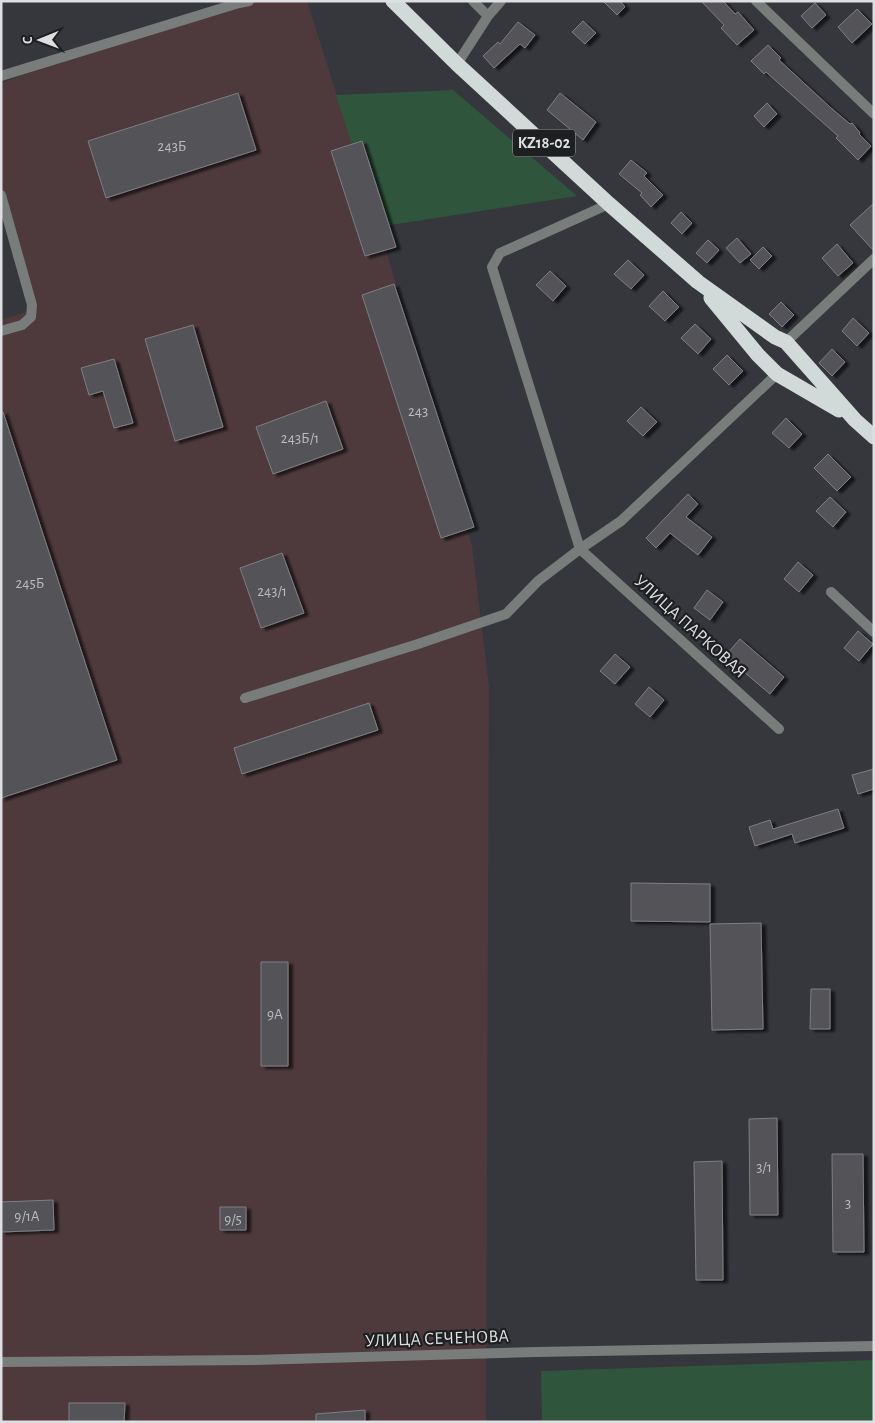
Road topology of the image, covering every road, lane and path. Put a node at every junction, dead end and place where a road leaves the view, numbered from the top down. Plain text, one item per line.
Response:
1 (249, 1) edge
2 (393, 1) edge
3 (473, 1) edge
4 (500, 1) edge
5 (756, 1) edge
6 (488, 16) junction
7 (458, 64) junction
8 (1, 76) edge
9 (874, 114) edge
10 (1, 195) edge
11 (609, 204) junction
12 (874, 259) edge
13 (698, 282) junction
14 (1, 331) edge
15 (780, 339) junction
16 (758, 355) junction
17 (805, 366) junction
18 (777, 374) junction
19 (791, 381) junction
20 (856, 420) junction
21 (874, 437) edge
22 (580, 549) junction
23 (831, 592) dead end
24 (874, 632) edge
25 (245, 698) dead end
26 (779, 729) dead end
27 (874, 1346) edge
28 (1, 1362) edge

1 - 8 street
2 - 7 highway, KZ18-02
3 - 6 street
4 - 6 street
5 - 9 street
6 - 7 street
7 - 11 highway, KZ18-02
10 - 14 street
11 - 13 highway, KZ18-02
11 - 22 street
12 - 15 street
13 - 15 highway, KZ18-02
13 - 16 highway, KZ18-02
15 - 16 highway
15 - 17 highway, KZ18-02
16 - 18 highway, KZ18-02
17 - 19 highway
17 - 20 highway, KZ18-02
18 - 19 highway, KZ18-02
18 - 22 street
19 - 20 highway, KZ18-02
20 - 21 highway, KZ18-02
22 - 25 street
22 - 26 street, УЛИЦА ПАРКОВАЯ
23 - 24 street
27 - 28 street, УЛИЦА СЕЧЕНОВА

